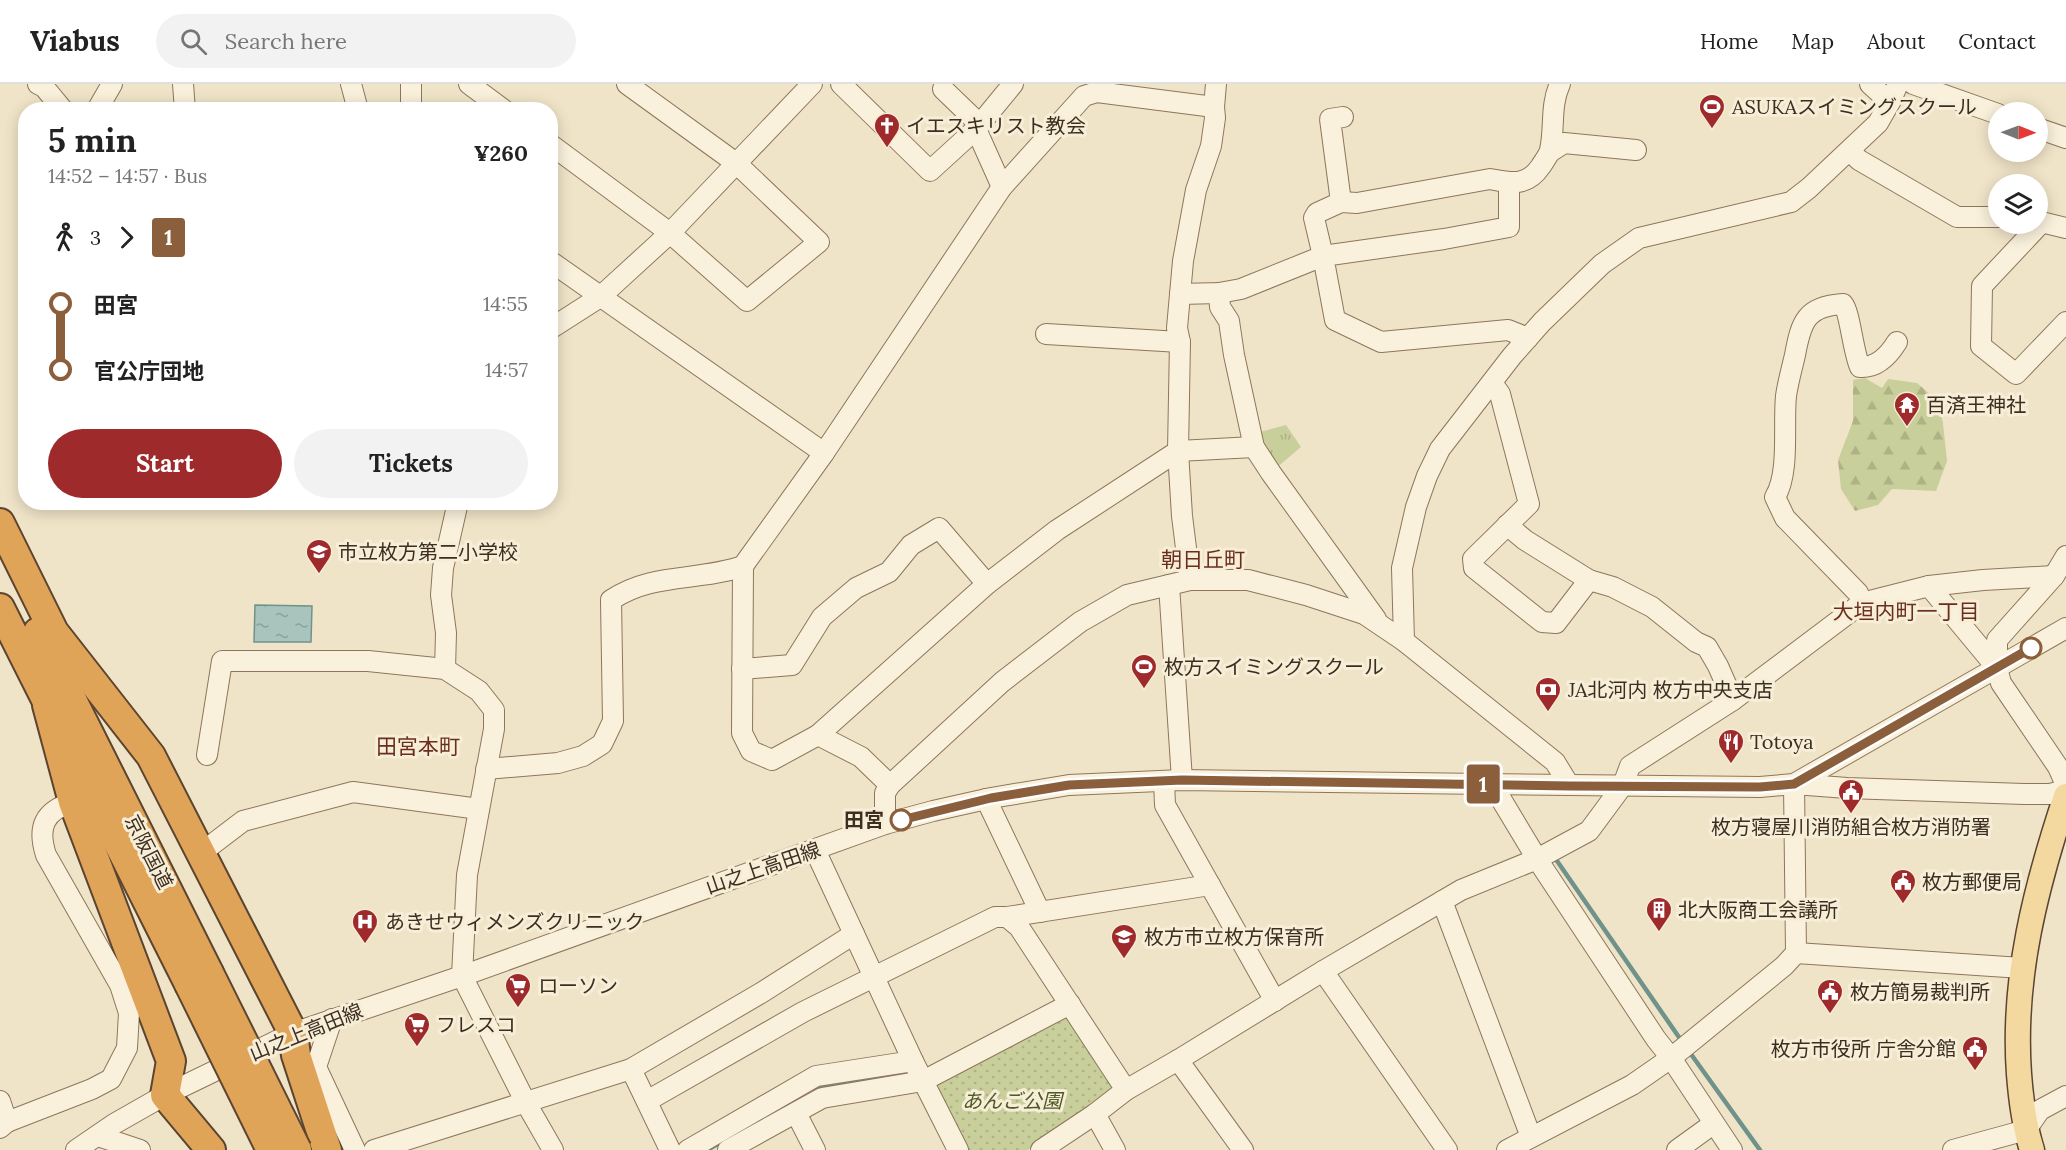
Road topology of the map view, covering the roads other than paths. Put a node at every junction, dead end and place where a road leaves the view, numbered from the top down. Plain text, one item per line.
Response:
1 (112, 84) edge
2 (183, 84) edge
3 (351, 84) edge
4 (411, 84) edge
5 (469, 84) edge
6 (627, 84) edge
7 (841, 84) edge
8 (1013, 84) edge
9 (1216, 84) edge
10 (1560, 84) edge
11 (1870, 84) edge
12 (1898, 84) edge
13 (1913, 84) edge
14 (42, 85) edge
15 (802, 87) edge
16 (943, 89) dead end
17 (56, 102) edge
18 (102, 102) edge
19 (184, 102) edge
20 (356, 102) edge
21 (411, 102) edge
22 (493, 102) edge
23 (1890, 102) junction
24 (1214, 107) junction
25 (1988, 110) edge
26 (1330, 119) dead end
27 (978, 126) junction
28 (2048, 132) edge
29 (2066, 138) edge
30 (558, 150) edge
31 (1636, 150) dead end
32 (1550, 152) junction
33 (1850, 152) junction
34 (736, 163) junction
35 (1512, 183) junction
36 (1002, 187) junction
37 (1341, 202) junction
38 (1988, 217) edge
39 (2048, 223) edge
40 (2066, 228) edge
41 (669, 233) junction
42 (2028, 234) edge
43 (1323, 256) junction
44 (558, 267) edge
45 (1219, 293) junction
46 (1180, 294) junction
47 (600, 297) junction
48 (2066, 322) edge
49 (558, 324) edge
50 (1046, 334) dead end
51 (1528, 338) junction
52 (1180, 342) junction
53 (1897, 342) dead end
54 (1492, 383) junction
55 (1254, 447) junction
56 (1178, 451) junction
57 (824, 453) junction
58 (456, 510) edge
59 (0, 523) edge
60 (1506, 525) junction
61 (0, 555) edge
62 (2066, 556) edge
63 (743, 566) junction
64 (2054, 576) junction
65 (1190, 580) junction
66 (1589, 580) junction
67 (987, 584) junction
68 (1169, 585) junction
69 (1929, 586) junction
70 (1862, 603) junction
71 (0, 608) edge
72 (1379, 624) junction
73 (2066, 628) edge
74 (1404, 641) junction
75 (1997, 668) junction
76 (445, 669) junction
77 (742, 669) junction
78 (1732, 700) junction
79 (47, 705) junction
80 (818, 735) junction
81 (207, 755) dead end
82 (486, 769) junction
83 (1173, 780) junction
84 (1492, 784) junction
85 (1794, 784) junction
86 (890, 785) junction
87 (1623, 785) junction
88 (2066, 785) edge
89 (1569, 786) junction
90 (2066, 790) edge
91 (2066, 796) edge
92 (986, 799) junction
93 (73, 802) junction
94 (479, 809) junction
95 (885, 824) junction
96 (815, 850) junction
97 (201, 854) junction
98 (1537, 859) junction
99 (1210, 885) junction
100 (1442, 901) junction
101 (1040, 912) junction
102 (1007, 917) junction
103 (854, 934) junction
104 (1796, 953) junction
105 (2022, 968) junction
106 (1323, 971) junction
107 (462, 976) junction
108 (874, 978) junction
109 (199, 979) junction
110 (1275, 1001) junction
111 (1070, 1004) junction
112 (332, 1019) junction
113 (293, 1033) junction
114 (1679, 1052) junction
115 (1178, 1060) junction
116 (913, 1061) junction
117 (631, 1069) junction
118 (923, 1081) junction
119 (1125, 1090) junction
120 (165, 1095) junction
121 (2066, 1096) edge
122 (0, 1101) edge
123 (647, 1101) junction
124 (526, 1103) junction
125 (796, 1113) junction
126 (1095, 1114) junction
127 (1713, 1124) junction
128 (4, 1125) edge
129 (98, 1136) junction
130 (1531, 1137) junction
131 (2029, 1140) edge
132 (76, 1150) edge
133 (140, 1150) edge
134 (212, 1150) edge
135 (271, 1150) edge
136 (297, 1150) edge
137 (327, 1150) edge
138 (355, 1150) edge
139 (374, 1150) edge
140 (553, 1150) edge
141 (670, 1150) edge
142 (688, 1150) edge
143 (728, 1150) edge
144 (815, 1150) edge
145 (958, 1150) edge
146 (1041, 1150) edge
147 (1115, 1150) edge
148 (1243, 1150) edge
149 (1447, 1150) edge
150 (1507, 1150) edge
151 (1677, 1150) edge
152 (1732, 1150) edge
153 (1953, 1150) edge

1 - 18 street
2 - 19 street
3 - 20 street
4 - 21 street
5 - 22 street
6 - 34 street
7 - 27 street
8 - 27 street
9 - 24 street
10 - 32 street
11 - 23 street
12 - 23 street
13 - 25 street
14 - 17 street
15 - 34 street
16 - 27 street
23 - 33 street
24 - 36 street
24 - 46 street
26 - 37 street
27 - 36 street
28 - 29 street
30 - 41 street
31 - 32 street
32 - 35 street
33 - 38 street
33 - 51 street
34 - 41 street
34 - 41 street
35 - 37 street
35 - 43 street
36 - 57 street
37 - 43 street
39 - 40 street
41 - 47 street
42 - 48 street
43 - 45 street
43 - 51 street
44 - 47 street
45 - 46 street
45 - 55 street
46 - 52 street
47 - 49 street
47 - 57 street
50 - 52 street
51 - 54 street
52 - 56 street
53 - 70 street
54 - 60 street
54 - 74 street
55 - 56 street
55 - 72 street
56 - 65 street
56 - 67 street
57 - 63 street
58 - 76 street
59 - 97 highway
60 - 66 street
60 - 66 street
61 - 109 highway, 京阪国道
62 - 64 street
63 - 77 street
63 - 82 street
64 - 69 street
64 - 75 street
65 - 68 street
65 - 72 street
66 - 78 street
67 - 77 street
67 - 80 street
68 - 83 street
68 - 86 street
69 - 70 street
69 - 75 street
70 - 78 street
71 - 79 highway, 京阪国道
72 - 74 street
73 - 75 street, 山之上高田線
74 - 89 street
75 - 85 street, 山之上高田線
75 - 88 street
76 - 81 street
76 - 82 street
77 - 80 street
78 - 87 street
79 - 93 highway
79 - 109 highway, 京阪国道
80 - 86 street
82 - 94 street
83 - 84 street, 山之上高田線
83 - 92 street, 山之上高田線
83 - 99 street
84 - 89 street, 山之上高田線
84 - 98 street
85 - 87 street, 山之上高田線
85 - 90 street
85 - 104 street
86 - 95 street
87 - 89 street, 山之上高田線
87 - 98 street
91 - 105 main road
92 - 95 street, 山之上高田線
92 - 101 street
93 - 120 highway
93 - 128 street
94 - 97 street
94 - 107 street
95 - 96 street, 山之上高田線
96 - 103 street
96 - 107 street, 山之上高田線
97 - 113 highway
98 - 100 street
98 - 114 street
99 - 101 street
99 - 110 street
100 - 106 street
100 - 130 street
101 - 102 street
102 - 108 street
102 - 111 street
103 - 108 street
103 - 117 street
104 - 105 street
104 - 114 street
105 - 131 main road
106 - 110 street
106 - 149 street
107 - 112 street, 山之上高田線
107 - 124 street
108 - 116 street
108 - 123 street
109 - 135 highway, 京阪国道, bridge
109 - 136 highway, 京阪国道, bridge
110 - 115 street
111 - 118 street
111 - 119 street
112 - 113 street, 山之上高田線
112 - 138 street
113 - 120 street, 山之上高田線
113 - 137 highway
114 - 127 street
114 - 130 street
115 - 119 street
115 - 148 street
116 - 118 street
116 - 142 street
117 - 123 street
117 - 124 street
118 - 125 street
118 - 145 street
119 - 126 street
120 - 129 street, 山之上高田線
120 - 134 highway
121 - 131 street
122 - 128 street
123 - 141 street
124 - 139 street
124 - 140 street
125 - 143 street
125 - 144 street
126 - 146 street
126 - 147 street
127 - 151 street
127 - 152 street
129 - 132 street, 山之上高田線
129 - 133 street
130 - 150 street
131 - 153 street

